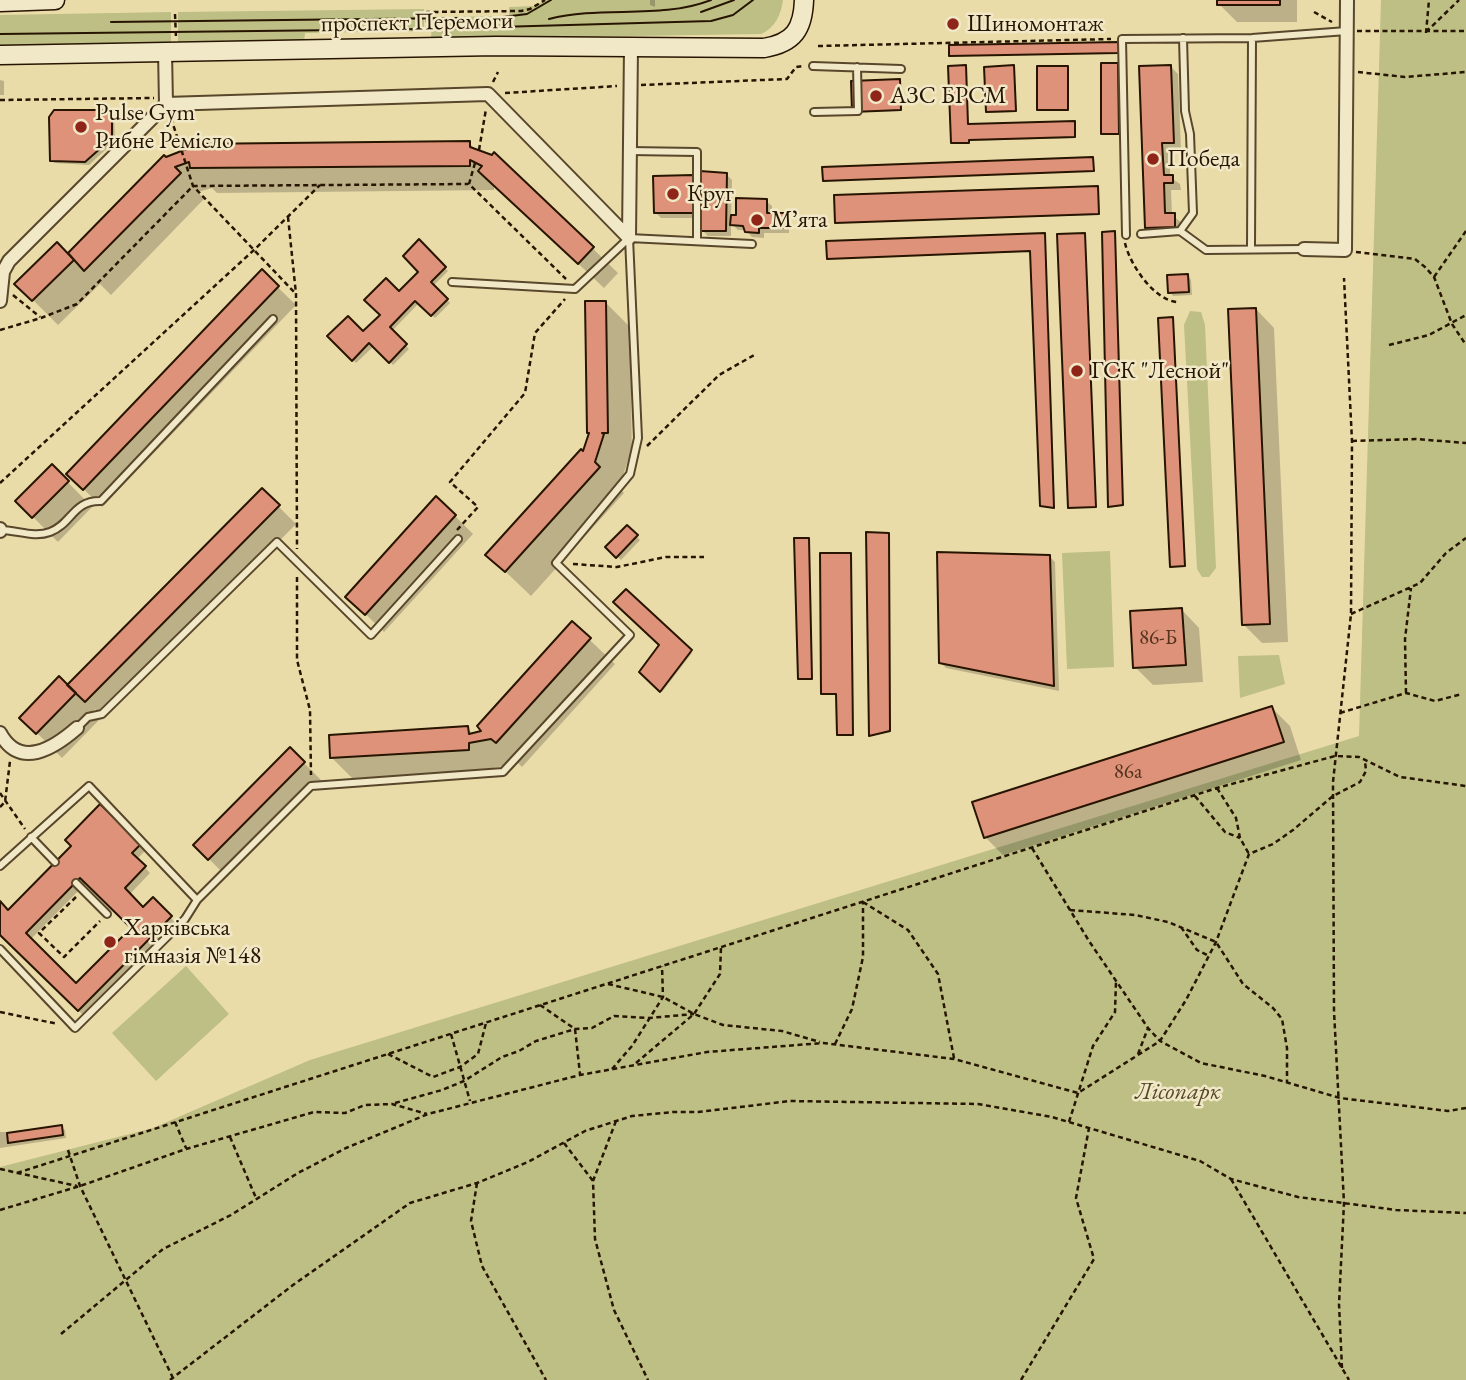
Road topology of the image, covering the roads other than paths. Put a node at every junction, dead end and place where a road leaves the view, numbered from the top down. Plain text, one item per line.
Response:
1 (16, 0) edge
2 (55, 0) edge
3 (804, 0) edge
4 (1347, 0) edge
5 (0, 2) edge
6 (1346, 31) junction
7 (1183, 38) junction
8 (1252, 38) junction
9 (631, 47) junction
10 (170, 48) junction
11 (0, 55) edge
12 (813, 66) road end
13 (857, 67) junction
14 (901, 69) dead end
15 (167, 101) junction
16 (814, 112) dead end
17 (629, 150) junction
18 (1180, 232) junction
19 (1141, 234) dead end
20 (1126, 235) road end
21 (629, 238) junction
22 (696, 241) junction
23 (752, 244) dead end
24 (1251, 248) junction
25 (1304, 249) joint
26 (452, 282) dead end
27 (2, 286) edge
28 (0, 301) edge
29 (273, 319) dead end
30 (0, 530) edge
31 (458, 539) dead end
32 (77, 727) joint
33 (0, 733) edge
34 (31, 837) junction
35 (55, 862) dead end
36 (0, 866) edge
37 (76, 883) dead end
38 (197, 900) junction
39 (107, 914) road end
40 (0, 949) edge

1 - 2 main road
1 - 5 main road
3 - 9 main road, проспект Перемоги
4 - 6 street
6 - 8 lane
6 - 25 street
7 - 8 lane
7 - 18 lane
7 - 20 lane
8 - 24 lane
9 - 10 main road, проспект Перемоги
9 - 17 street
10 - 11 main road, проспект Перемоги
10 - 15 street
12 - 13 lane
13 - 14 lane
13 - 16 lane
15 - 21 street
15 - 27 street
17 - 21 street
17 - 22 lane
18 - 19 lane
18 - 24 lane
21 - 22 lane
21 - 26 lane
21 - 38 lane
22 - 23 lane
24 - 25 lane
27 - 28 street
29 - 30 lane
31 - 32 lane
32 - 33 street
34 - 35 lane
34 - 36 lane
34 - 38 lane
37 - 39 lane
38 - 40 lane

